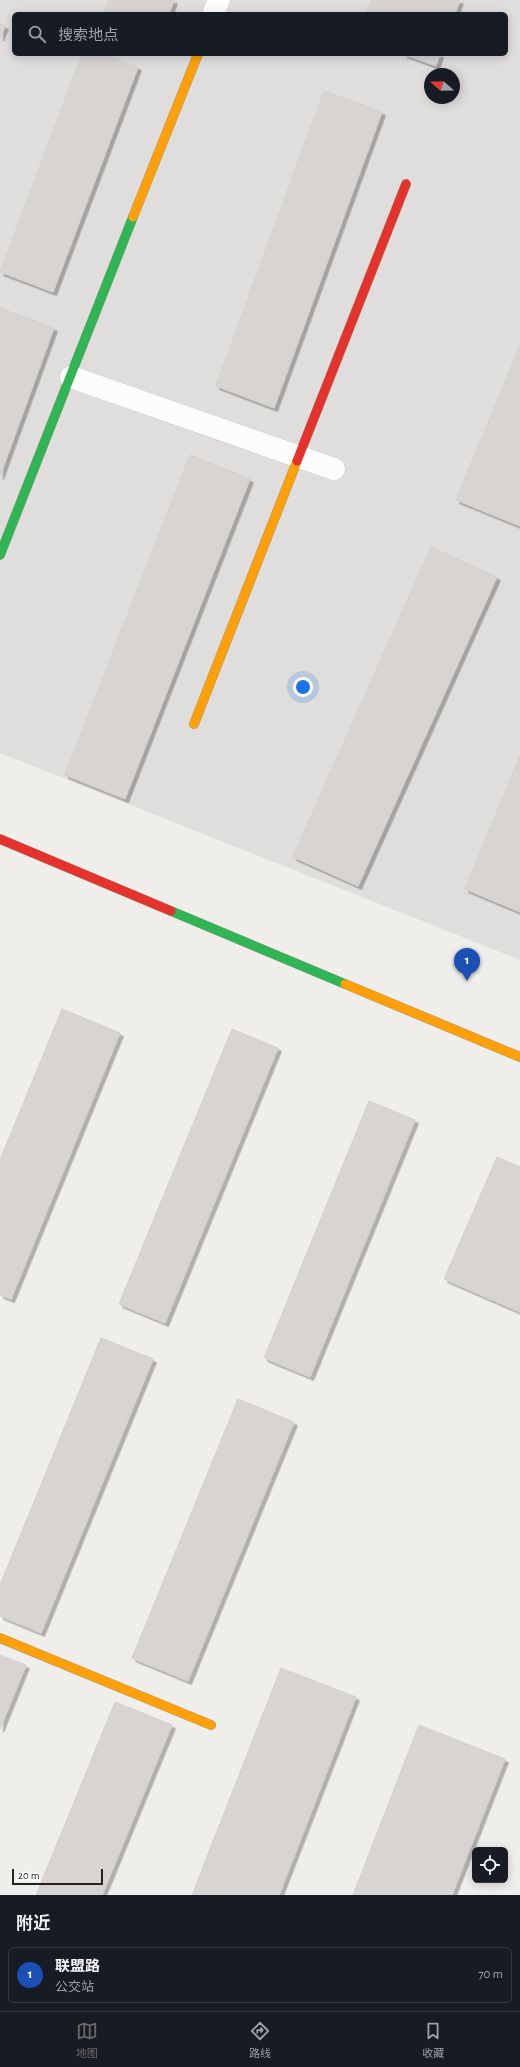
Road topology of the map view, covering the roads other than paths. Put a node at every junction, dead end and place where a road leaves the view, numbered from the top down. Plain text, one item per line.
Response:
1 (219, 0) edge
2 (214, 12) edge
3 (197, 56) edge
4 (406, 184) dead end
5 (70, 377) junction
6 (299, 457) junction
7 (334, 469) dead end
8 (0, 555) edge
9 (194, 724) dead end
10 (0, 839) edge
11 (520, 1056) edge
12 (0, 1638) edge
13 (211, 1725) dead end

1 - 2 street
3 - 5 street
4 - 6 street
5 - 6 street
5 - 8 street
6 - 7 street
6 - 9 street
10 - 11 street
12 - 13 street

